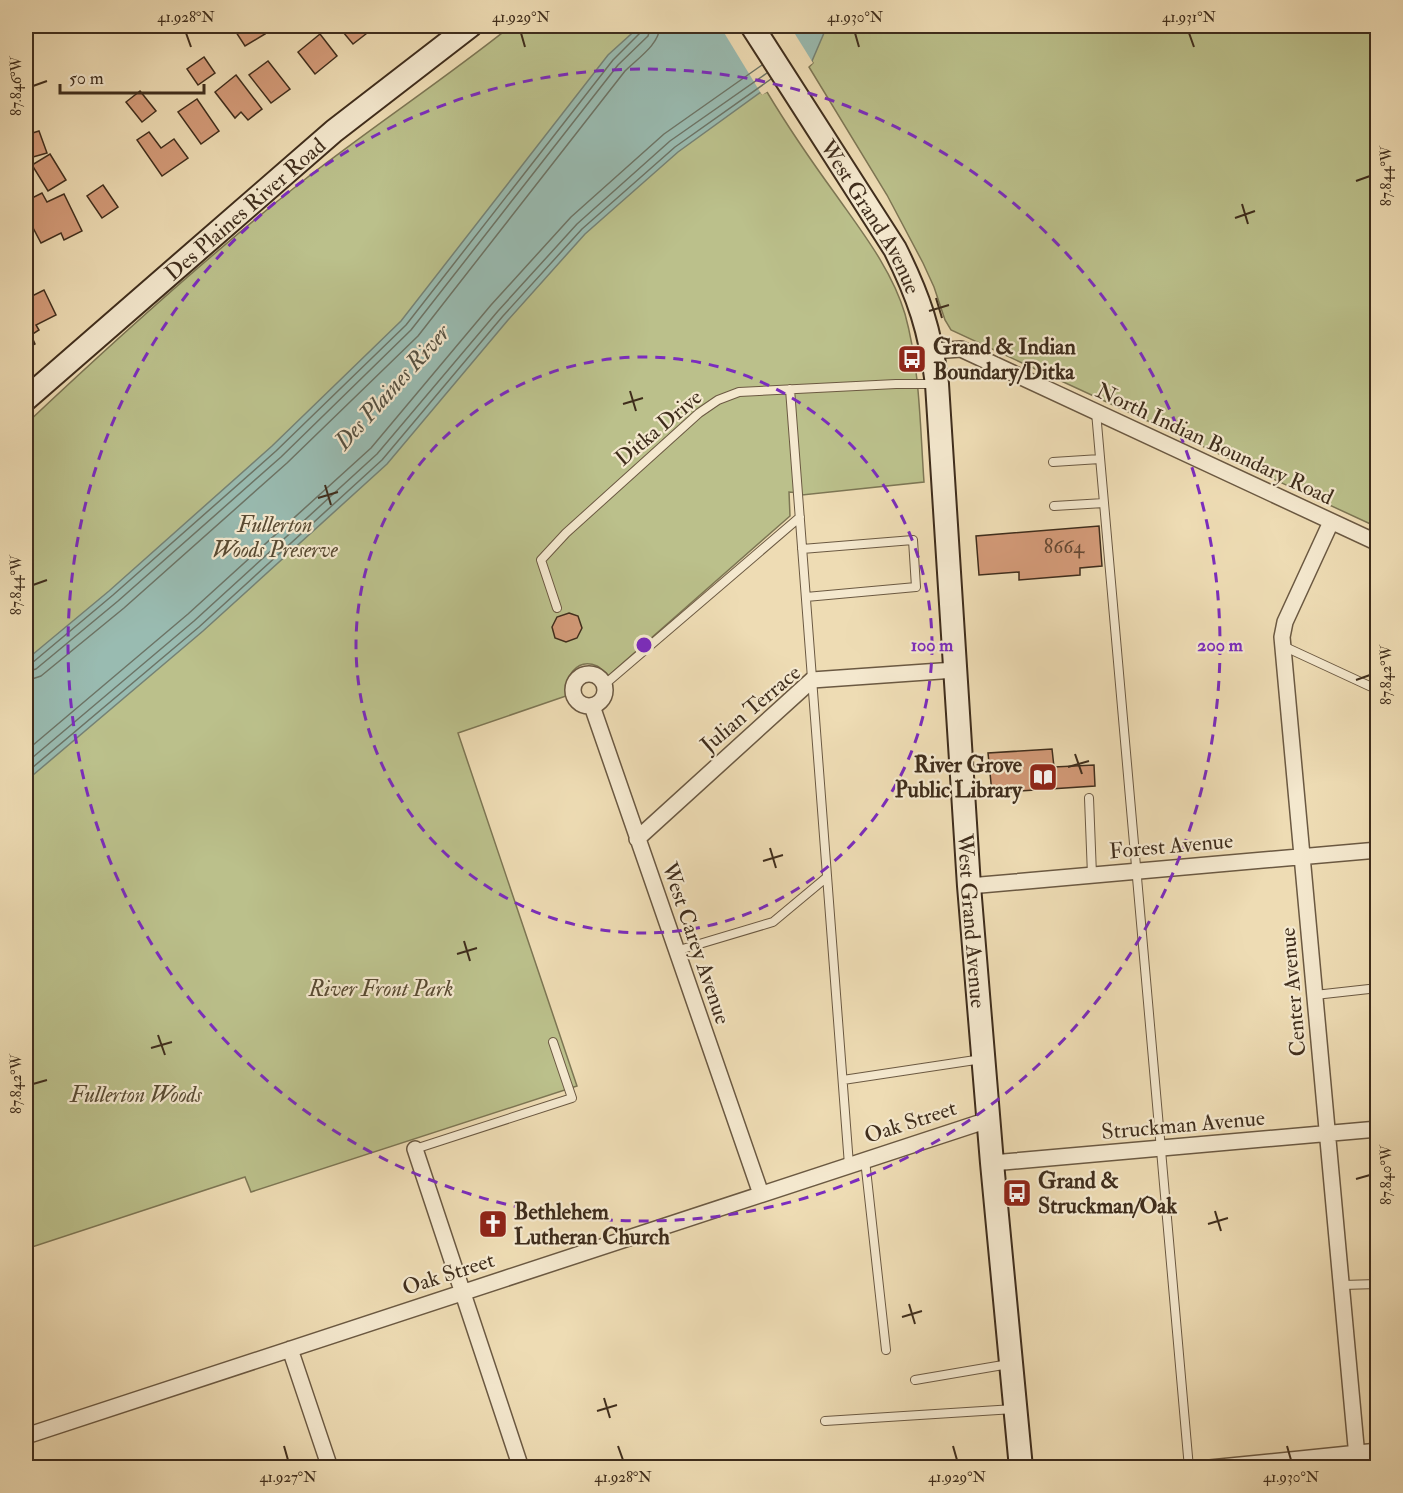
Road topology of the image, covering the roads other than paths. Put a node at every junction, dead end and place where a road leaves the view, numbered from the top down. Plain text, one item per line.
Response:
1 (752, 26) edge
2 (458, 31) edge
3 (933, 351) junction
4 (937, 384) junction
5 (790, 389) junction
6 (26, 399) edge
7 (1096, 412) junction
8 (1100, 459) junction
9 (1053, 462) dead end
10 (1104, 503) junction
11 (1054, 506) dead end
12 (800, 517) junction
13 (1330, 522) junction
14 (1377, 543) edge
15 (802, 549) junction
16 (806, 597) junction
17 (557, 608) dead end
18 (1283, 646) junction
19 (955, 670) junction
20 (812, 680) junction
21 (604, 685) junction
22 (1377, 690) edge
23 (592, 706) junction
24 (1089, 798) dead end
25 (637, 839) junction
26 (1377, 850) edge
27 (1302, 856) junction
28 (1136, 871) junction
29 (1092, 875) junction
30 (827, 877) junction
31 (969, 886) junction
32 (676, 951) junction
33 (1377, 988) edge
34 (1315, 995) junction
35 (553, 1042) dead end
36 (983, 1058) junction
37 (843, 1080) junction
38 (988, 1120) junction
39 (1377, 1129) edge
40 (1328, 1134) junction
41 (1162, 1148) junction
42 (415, 1149) joint
43 (865, 1160) junction
44 (992, 1163) junction
45 (849, 1165) junction
46 (760, 1194) junction
47 (1377, 1284) edge
48 (1342, 1285) junction
49 (462, 1292) junction
50 (290, 1349) junction
51 (886, 1350) dead end
52 (1011, 1364) junction
53 (915, 1380) dead end
54 (1015, 1409) junction
55 (825, 1421) dead end
56 (26, 1436) edge
57 (1377, 1451) edge
58 (1357, 1460) edge
59 (330, 1467) edge
60 (521, 1467) edge
61 (1021, 1467) edge
62 (1189, 1467) edge
63 (1210, 1467) edge

1 - 3 main road, West Grand Avenue
2 - 6 main road, Des Plaines River Road
3 - 4 main road, West Grand Avenue
3 - 7 street, North Indian Boundary Road
4 - 5 lane, Ditka Drive
4 - 19 main road, West Grand Avenue
5 - 12 lane
5 - 17 lane, Ditka Drive
7 - 8 lane
7 - 13 street, North Indian Boundary Road
8 - 9 lane
8 - 10 lane
10 - 11 lane
10 - 28 lane
12 - 15 lane
12 - 21 lane
13 - 14 street, North Indian Boundary Road
13 - 18 street, Center Avenue
15 - 16 lane
15 - 16 lane
16 - 20 lane
18 - 22 lane
18 - 27 street, Center Avenue
19 - 20 street, Julian Terrace
19 - 31 main road, West Grand Avenue
20 - 25 street, Julian Terrace
20 - 30 lane
21 - 23 street
21 - 23 street
23 - 25 street, West Carey Avenue
24 - 29 lane
25 - 32 street, West Carey Avenue
26 - 27 street, Forest Avenue
27 - 28 street, Forest Avenue
27 - 34 street, Center Avenue
28 - 29 street, Forest Avenue
28 - 41 lane
29 - 31 street, Forest Avenue
30 - 32 lane
30 - 37 lane
31 - 36 main road, West Grand Avenue
32 - 46 street, West Carey Avenue
33 - 34 lane
34 - 40 street, Center Avenue
35 - 42 lane
36 - 37 lane
36 - 38 main road, West Grand Avenue
37 - 45 lane
38 - 43 street, Oak Street
38 - 44 main road, West Grand Avenue
39 - 40 street, Struckman Avenue
40 - 41 street, Struckman Avenue
40 - 48 street, Center Avenue
41 - 44 street, Struckman Avenue
41 - 62 lane
42 - 49 street
43 - 45 street, Oak Street
43 - 51 lane
44 - 52 main road, West Grand Avenue
45 - 46 street, Oak Street
46 - 49 street, Oak Street
47 - 48 lane
48 - 58 street, Center Avenue
49 - 50 street, Oak Street
49 - 60 street
50 - 56 street, Oak Street
50 - 59 street
52 - 53 lane
52 - 54 main road, West Grand Avenue
54 - 55 lane
54 - 61 main road, West Grand Avenue
57 - 58 street
58 - 63 street

